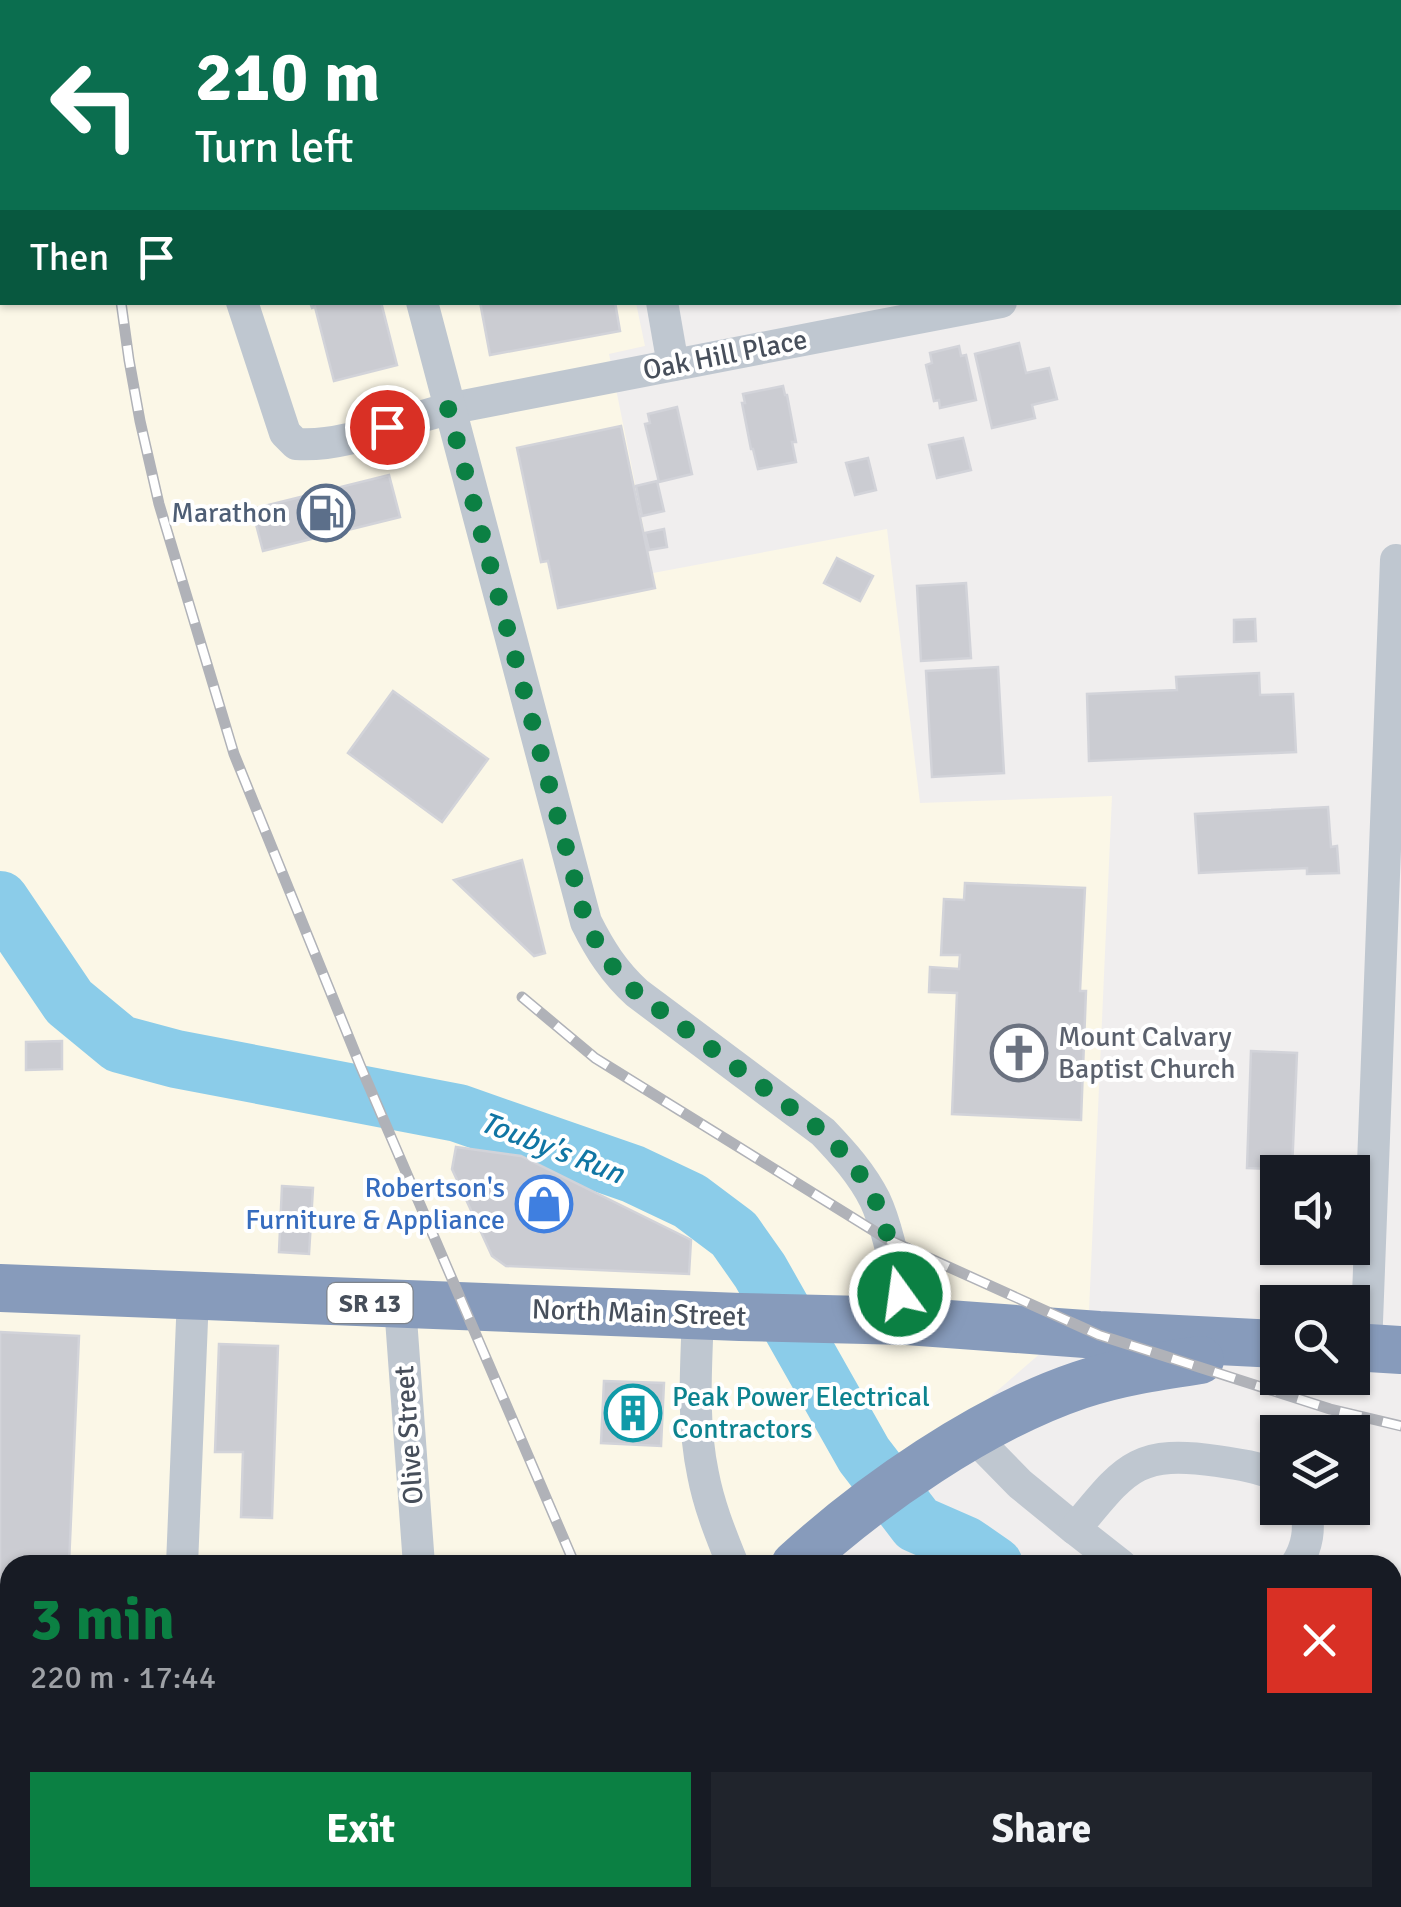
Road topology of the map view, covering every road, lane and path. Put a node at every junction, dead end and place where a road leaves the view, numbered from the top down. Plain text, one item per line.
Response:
1 (243, 305) edge
2 (423, 305) edge
3 (663, 305) edge
4 (986, 305) edge
5 (673, 365) junction
6 (448, 408) junction
7 (1396, 560) dead end
8 (0, 1288) edge
9 (193, 1296) junction
10 (400, 1304) junction
11 (719, 1316) junction
12 (907, 1321) junction
13 (1260, 1345) edge
14 (1373, 1348) edge
15 (1260, 1349) edge
16 (973, 1436) junction
17 (1260, 1470) edge
18 (1309, 1525) edge
19 (1075, 1529) junction
20 (182, 1555) edge
21 (417, 1555) edge
22 (729, 1555) edge
23 (806, 1555) edge
24 (1108, 1555) edge
25 (1302, 1555) edge

1 - 6 street, Oak Hill Place
2 - 6 street
3 - 5 street
4 - 5 street, Oak Hill Place
5 - 6 street, Oak Hill Place
6 - 12 street
7 - 14 street
8 - 9 highway, North Main Street / SR 13
9 - 10 highway, North Main Street / SR 13
9 - 20 street
10 - 11 highway, North Main Street / SR 13
10 - 21 street, Olive Street
11 - 12 highway, North Main Street / SR 13
11 - 22 street
12 - 13 highway, North Main Street / SR 13
15 - 16 highway, SR 13
16 - 19 street
16 - 23 highway, SR 13
17 - 19 street
18 - 25 street
19 - 24 street

